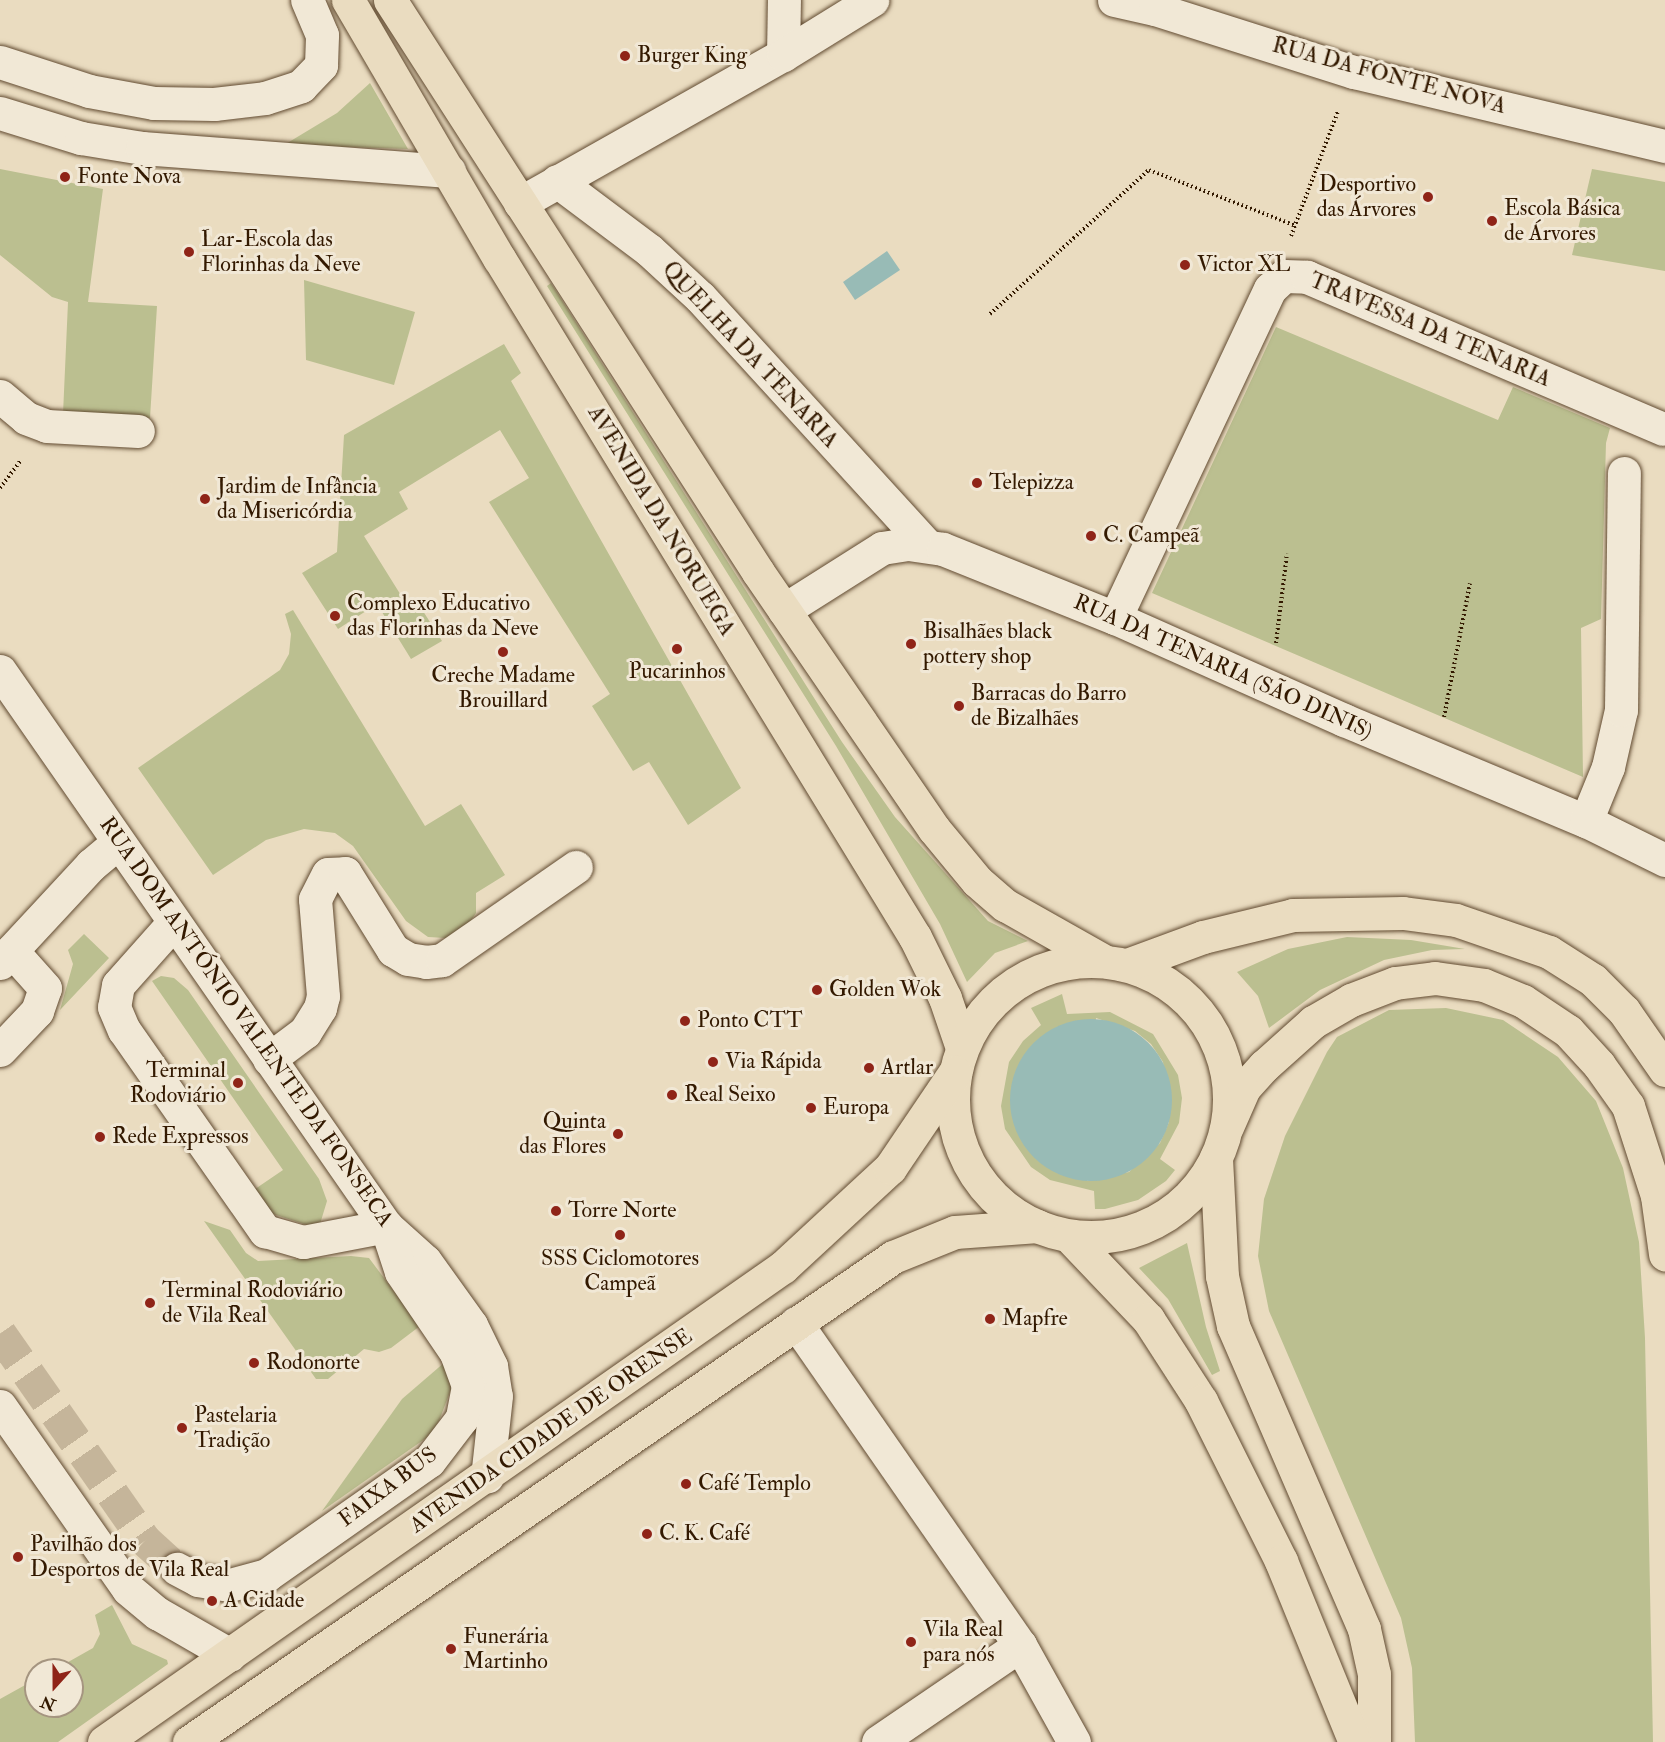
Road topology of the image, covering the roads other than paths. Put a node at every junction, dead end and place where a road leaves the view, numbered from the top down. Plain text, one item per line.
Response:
1 (307, 0) edge
2 (348, 0) edge
3 (390, 0) edge
4 (784, 0) edge
5 (872, 0) edge
6 (1114, 0) edge
7 (783, 55) junction
8 (0, 62) edge
9 (0, 113) edge
10 (1665, 146) edge
11 (449, 171) junction
12 (557, 182) junction
13 (520, 203) junction
14 (0, 396) edge
15 (1663, 429) dead end
16 (138, 431) dead end
17 (1624, 473) dead end
18 (927, 546) junction
19 (784, 610) junction
20 (1115, 618) junction
21 (0, 671) edge
22 (1586, 821) junction
23 (118, 842) junction
24 (1665, 860) edge
25 (576, 867) dead end
26 (174, 922) junction
27 (6, 957) edge
28 (1115, 963) junction
29 (0, 1050) edge
30 (269, 1059) junction
31 (958, 1060) junction
32 (1665, 1070) edge
33 (1227, 1127) junction
34 (1216, 1158) junction
35 (386, 1226) junction
36 (1038, 1226) junction
37 (1069, 1236) junction
38 (1665, 1254) edge
39 (796, 1323) junction
40 (0, 1406) edge
41 (487, 1477) junction
42 (177, 1569) tunnel mouth
43 (1020, 1645) junction
44 (230, 1655) junction
45 (104, 1742) edge
46 (189, 1742) edge
47 (878, 1742) edge
48 (1074, 1742) edge
49 (1355, 1742) edge
50 (1374, 1742) edge

1 - 8 street
2 - 11 main road, AVENIDA DA NORUEGA
3 - 13 main road
4 - 7 street
5 - 7 street
6 - 10 street, RUA DA FONTE NOVA
7 - 12 street
9 - 11 street
11 - 31 main road, AVENIDA DA NORUEGA
12 - 13 street
12 - 18 street, QUELHA DA TENARIA
13 - 19 main road
14 - 16 street
15 - 20 street, TRAVESSA DA TENARIA
17 - 22 street
18 - 19 street, RUA DA TENARIA (SÃO DINIS)
18 - 20 street, RUA DA TENARIA (SÃO DINIS)
19 - 28 main road
20 - 22 street, RUA DA TENARIA (SÃO DINIS)
21 - 23 street, RUA DOM ANTÓNIO VALENTE DA FONSECA
22 - 24 street, RUA DA TENARIA (SÃO DINIS)
23 - 26 street, RUA DOM ANTÓNIO VALENTE DA FONSECA
23 - 27 street
25 - 30 street
26 - 30 street, RUA DOM ANTÓNIO VALENTE DA FONSECA
26 - 35 street
27 - 29 street
28 - 31 main road, AVENIDA CIDADE DE ORENSE
28 - 32 main road
28 - 33 main road
30 - 35 street, RUA DOM ANTÓNIO VALENTE DA FONSECA
31 - 36 main road
31 - 41 main road, AVENIDA CIDADE DE ORENSE
33 - 34 main road
33 - 38 main road
34 - 37 main road
34 - 50 main road
35 - 41 street, RUA DOM ANTÓNIO VALENTE DA FONSECA
35 - 42 street, FAIXA BUS
36 - 37 main road
36 - 39 main road
37 - 49 main road
39 - 43 street
39 - 46 main road
40 - 44 street
41 - 44 main road, AVENIDA CIDADE DE ORENSE
43 - 47 street
43 - 48 street
44 - 45 main road, AVENIDA CIDADE DE ORENSE

